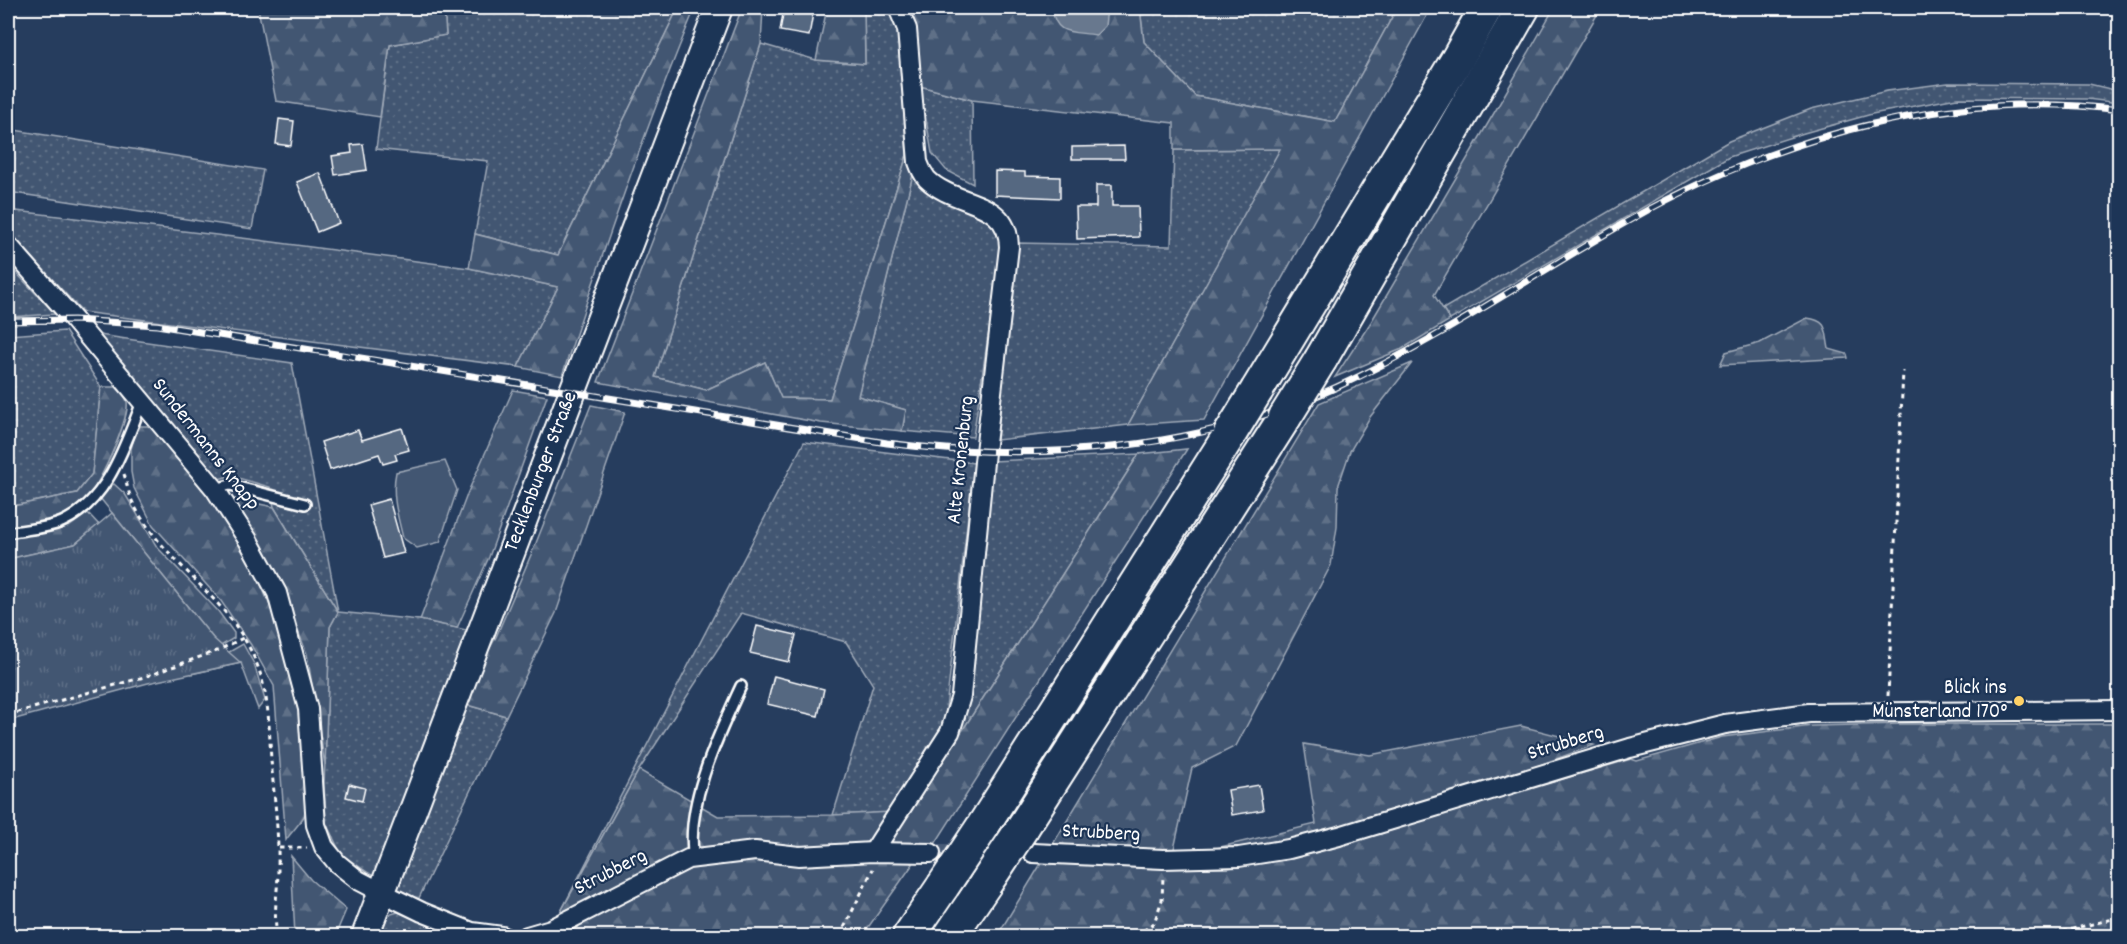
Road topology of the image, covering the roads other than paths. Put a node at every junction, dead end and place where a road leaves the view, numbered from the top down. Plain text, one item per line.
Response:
1 (719, 8) edge
2 (898, 8) edge
3 (1486, 8) edge
4 (1524, 8) edge
5 (8, 245) edge
6 (142, 401) junction
7 (216, 489) junction
8 (304, 504) dead end
9 (8, 532) edge
10 (741, 686) dead end
11 (2120, 710) edge
12 (1028, 840) junction
13 (873, 852) junction
14 (931, 853) tunnel mouth
15 (694, 859) junction
16 (381, 892) junction
17 (365, 936) edge
18 (502, 936) edge
19 (527, 936) edge
20 (909, 936) edge
21 (950, 936) edge

1 - 16 main road, Tecklenburger Straße
2 - 13 street, Alte Kronenburg
3 - 20 highway, bridge
4 - 12 highway, bridge
5 - 6 street, Sundermanns Knapp
6 - 7 street, Sundermanns Knapp
6 - 9 lane
7 - 8 lane
7 - 16 street, Sundermanns Knapp
10 - 15 lane
11 - 12 street, Strubberg
12 - 21 highway, bridge
13 - 14 street, Strubberg
13 - 15 street, Strubberg
15 - 19 street, Strubberg
16 - 17 main road, Tecklenburger Straße
16 - 18 street

